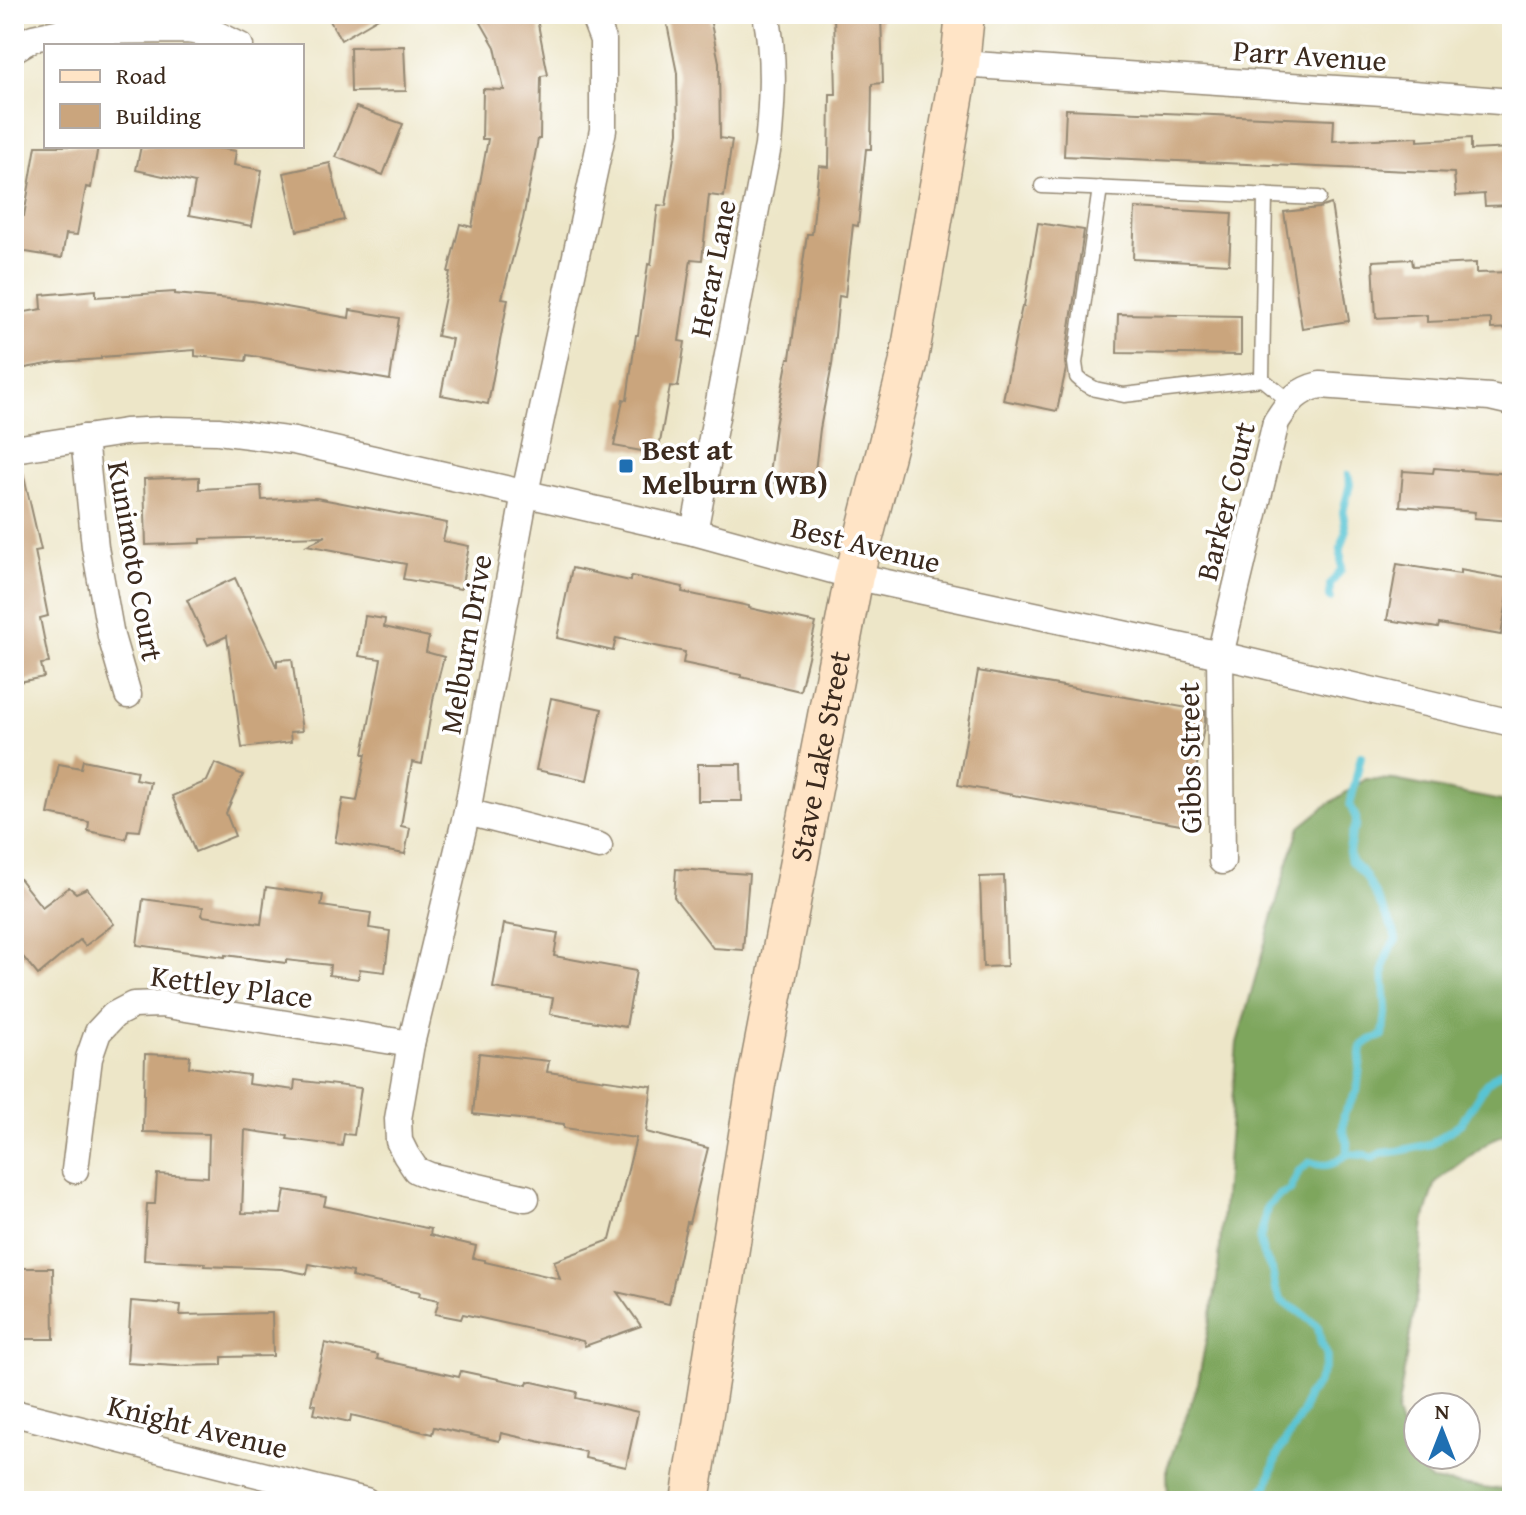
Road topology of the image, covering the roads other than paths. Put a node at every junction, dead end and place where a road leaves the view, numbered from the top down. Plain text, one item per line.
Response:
1 (593, 14) edge
2 (766, 14) edge
3 (965, 14) edge
4 (236, 44) edge
5 (14, 49) edge
6 (960, 64) junction
7 (1512, 102) edge
8 (1042, 186) dead end
9 (1100, 188) junction
10 (1265, 195) junction
11 (1319, 198) dead end
12 (1262, 379) junction
13 (1289, 401) junction
14 (1512, 402) edge
15 (84, 438) junction
16 (14, 449) edge
17 (525, 493) junction
18 (694, 532) junction
19 (854, 576) junction
20 (1220, 655) junction
21 (128, 695) dead end
22 (1512, 723) edge
23 (467, 812) junction
24 (599, 846) dead end
25 (1222, 861) dead end
26 (411, 1044) junction
27 (75, 1170) dead end
28 (526, 1198) dead end
29 (14, 1413) edge
30 (335, 1498) edge
31 (366, 1501) edge
32 (690, 1501) edge

1 - 17 street, Melburn Drive
2 - 18 street, Herar Lane
3 - 6 main road, Stave Lake Street
4 - 5 street
6 - 7 street, Parr Avenue
6 - 19 main road, Stave Lake Street
8 - 9 lane
9 - 10 lane
9 - 12 lane
10 - 11 lane
10 - 12 lane
12 - 13 lane
13 - 14 street, Barker Court
13 - 20 street, Barker Court
15 - 16 street, Best Avenue
15 - 17 street, Best Avenue
15 - 21 street, Kunimoto Court
17 - 18 street, Best Avenue
17 - 23 street, Melburn Drive
18 - 19 street, Best Avenue
19 - 20 street, Best Avenue
19 - 32 main road, Stave Lake Street
20 - 22 street, Best Avenue
20 - 25 street, Gibbs Street
23 - 24 street
23 - 26 street, Melburn Drive
26 - 27 street, Kettley Place
26 - 28 street, Melburn Drive
29 - 30 street, Knight Avenue
30 - 31 street, Knight Avenue

